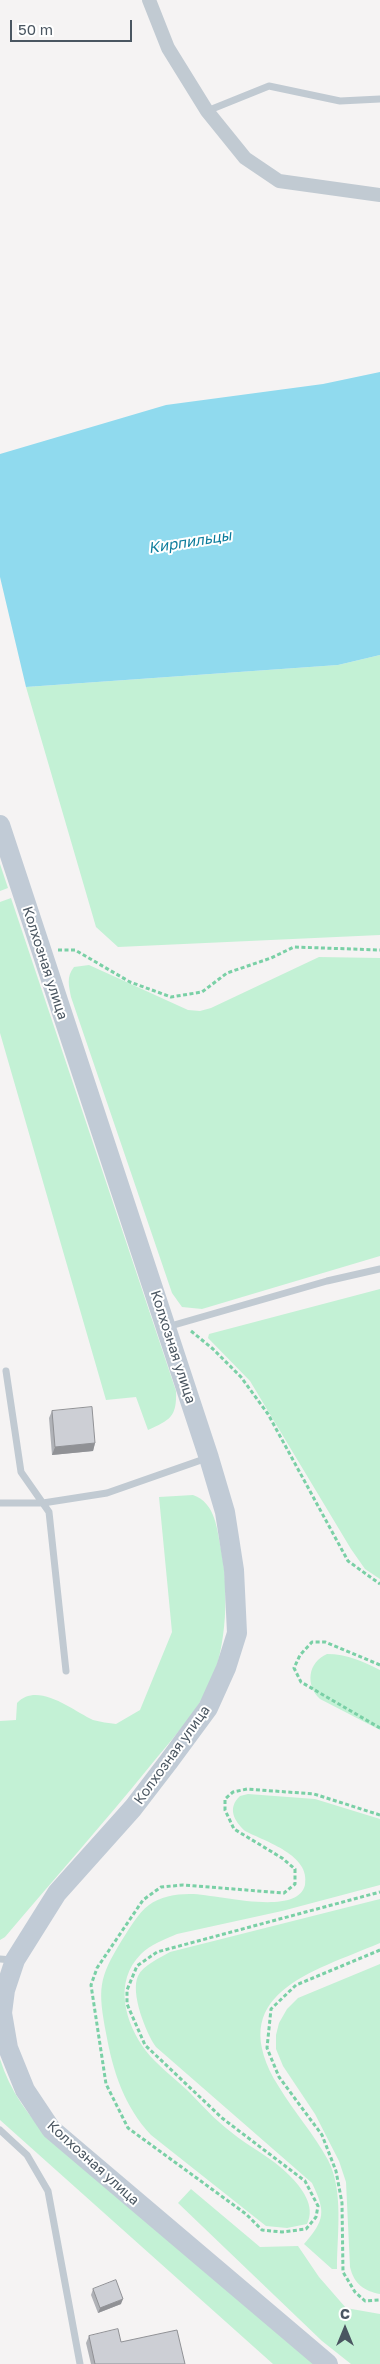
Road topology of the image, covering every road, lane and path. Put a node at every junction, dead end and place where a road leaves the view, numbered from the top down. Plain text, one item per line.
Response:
1 (149, 0) edge
2 (380, 99) edge
3 (207, 111) junction
4 (380, 195) edge
5 (0, 825) edge
6 (380, 950) edge
7 (40, 951) junction
8 (380, 1269) edge
9 (173, 1325) junction
10 (6, 1371) dead end
11 (210, 1458) junction
12 (0, 1503) edge
13 (43, 1503) junction
14 (380, 1584) edge
15 (380, 1665) edge
16 (66, 1671) dead end
17 (380, 1728) edge
18 (380, 1815) edge
19 (380, 1892) edge
20 (380, 1950) edge
21 (8, 1960) edge
22 (0, 2130) edge
23 (380, 2300) edge
24 (80, 2364) edge
25 (328, 2364) edge

1 - 3 street
2 - 3 lane
3 - 4 street
5 - 7 main road, Колхозная улица
6 - 7 path
7 - 9 main road, Колхозная улица
8 - 9 lane
9 - 11 main road, Колхозная улица
9 - 14 path
10 - 13 lane
11 - 13 lane
11 - 21 main road, Колхозная улица
12 - 13 lane
13 - 16 lane
15 - 17 path
18 - 19 path
20 - 23 path
21 - 25 main road, Колхозная улица
22 - 24 lane

